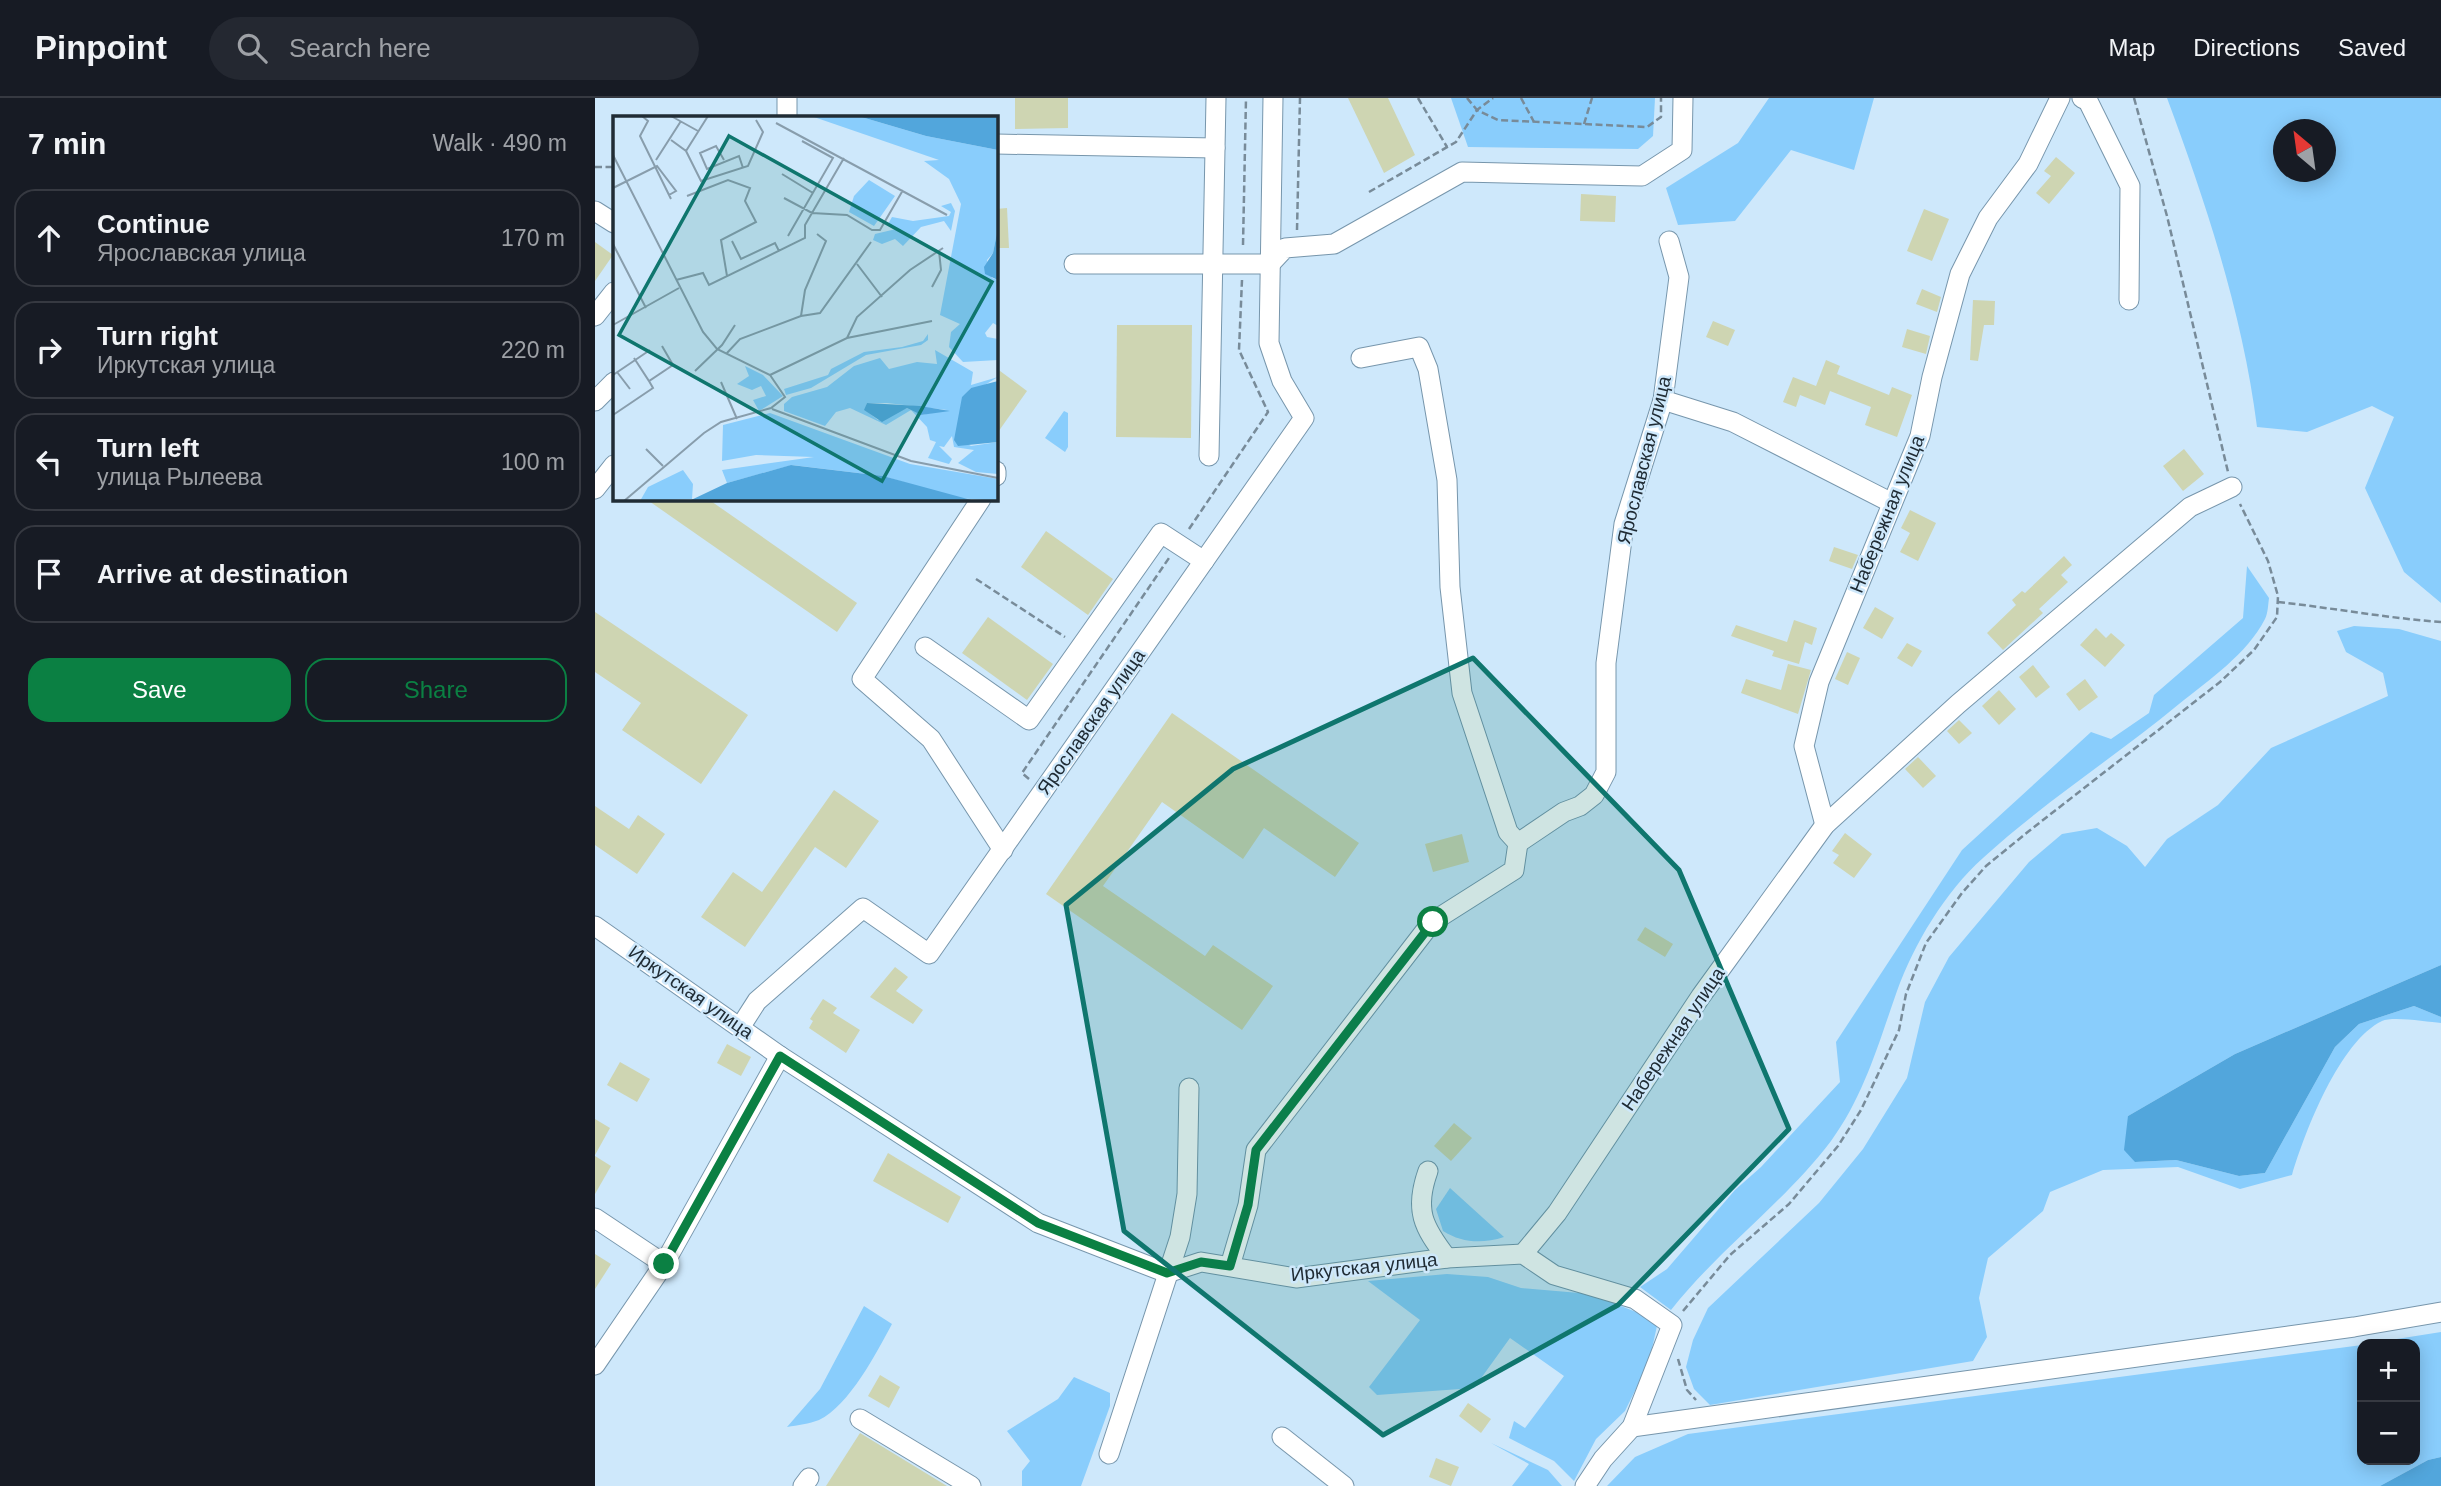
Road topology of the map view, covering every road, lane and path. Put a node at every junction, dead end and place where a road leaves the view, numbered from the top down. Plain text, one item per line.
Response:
1 (787, 98) edge
2 (1216, 98) edge
3 (1246, 98) edge
4 (1273, 98) edge
5 (1300, 98) edge
6 (1418, 98) edge
7 (1468, 98) edge
8 (1493, 98) edge
9 (1521, 98) edge
10 (1592, 98) edge
11 (1661, 98) edge
12 (1683, 98) edge
13 (2060, 98) edge
14 (2082, 98) edge
15 (2134, 98) edge
16 (1477, 110) junction
17 (787, 116) edge
18 (1534, 122) junction
19 (1584, 124) junction
20 (997, 144) edge
21 (1447, 147) junction
22 (1215, 148) junction
23 (595, 167) edge
24 (613, 167) edge
25 (1369, 192) dead end
26 (595, 211) edge
27 (613, 222) edge
28 (1669, 241) dead end
29 (1296, 247) junction
30 (1074, 264) dead end
31 (1270, 264) junction
32 (1243, 265) junction
33 (1213, 266) junction
34 (613, 293) edge
35 (2129, 300) dead end
36 (595, 316) edge
37 (1361, 358) dead end
38 (613, 383) edge
39 (1663, 400) junction
40 (595, 401) edge
41 (1209, 456) dead end
42 (613, 467) edge
43 (2232, 487) junction
44 (595, 489) edge
45 (980, 500) edge
46 (1892, 503) junction
47 (1178, 545) junction
48 (1203, 561) junction
49 (976, 579) dead end
50 (2278, 602) junction
51 (2441, 622) edge
52 (925, 646) dead end
53 (1080, 646) junction
54 (1044, 790) junction
55 (1825, 825) junction
56 (1518, 843) junction
57 (1003, 850) junction
58 (595, 926) edge
59 (741, 1026) junction
60 (780, 1056) junction
61 (1189, 1088) dead end
62 (1429, 1171) dead end
63 (595, 1218) edge
64 (1523, 1254) junction
65 (1447, 1258) junction
66 (664, 1264) junction
67 (1230, 1266) junction
68 (1167, 1273) junction
69 (2441, 1312) edge
70 (1672, 1325) junction
71 (1677, 1353) dead end
72 (595, 1365) edge
73 (1712, 1415) junction
74 (860, 1419) dead end
75 (1632, 1427) junction
76 (1282, 1437) dead end
77 (1109, 1454) dead end
78 (971, 1486) edge
79 (1344, 1486) edge
80 (1585, 1486) edge

1 - 17 street
2 - 22 street
3 - 32 path
4 - 31 street
5 - 29 path
6 - 21 path
7 - 16 path
8 - 16 path
9 - 18 path
10 - 19 path
11 - 19 path
12 - 29 street
13 - 46 street, Набережная улица
14 - 35 street
15 - 43 path
16 - 18 path
16 - 21 path
18 - 19 path
20 - 22 street
21 - 25 path
22 - 33 street
23 - 24 path
26 - 27 street
28 - 39 street, Ярославская улица
29 - 31 street
30 - 33 street
31 - 32 street
31 - 48 street, Ярославская улица
32 - 33 street
32 - 47 path
33 - 41 street
34 - 36 street
37 - 56 street
38 - 40 street
39 - 46 street
39 - 56 street, Ярославская улица
42 - 44 street
43 - 50 path
43 - 55 street, Набережная улица
45 - 57 street
46 - 55 street, Набережная улица
47 - 48 street
47 - 53 street
47 - 54 path
48 - 54 street, Ярославская улица
49 - 53 path
50 - 51 path
50 - 70 path
52 - 53 street
54 - 57 street, Ярославская улица
55 - 64 street, Набережная улица
56 - 67 street
57 - 59 street, Ярославская улица
58 - 59 street, Иркутская улица
59 - 60 street, Иркутская улица
60 - 66 street
60 - 68 street, Иркутская улица
61 - 68 street
62 - 65 street
63 - 66 street
64 - 65 street, Иркутская улица
64 - 70 street
65 - 67 street, Иркутская улица
66 - 72 street
67 - 68 street, Иркутская улица
68 - 77 street
69 - 73 street
70 - 75 street
71 - 73 path
73 - 75 street
74 - 78 street
75 - 80 street
76 - 79 street

